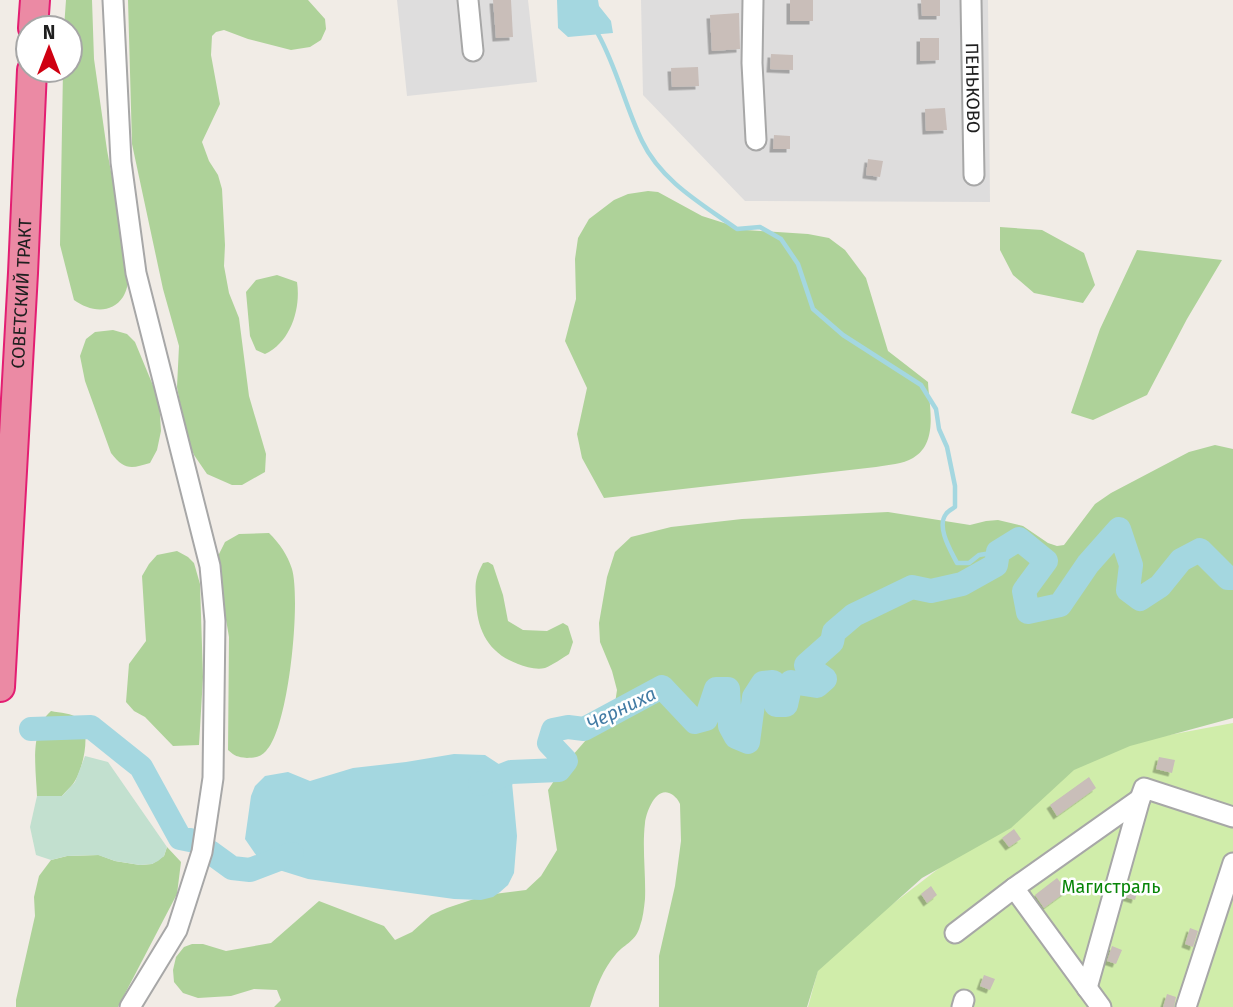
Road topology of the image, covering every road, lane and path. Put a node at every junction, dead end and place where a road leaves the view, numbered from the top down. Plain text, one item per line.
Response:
1 (113, 0) edge
2 (468, 0) edge
3 (753, 0) edge
4 (971, 0) edge
5 (473, 51) dead end
6 (31, 84) edge
7 (756, 140) dead end
8 (974, 175) dead end
9 (0, 687) edge
10 (1140, 799) junction
11 (1233, 817) edge
12 (1233, 863) edge
13 (1014, 888) junction
14 (955, 933) dead end
15 (1087, 988) junction
16 (130, 1007) edge
17 (1101, 1007) edge
18 (1186, 1007) edge

1 - 16 street
2 - 5 street
3 - 7 street
4 - 8 street, ПЕНЬКОВО
6 - 9 highway, СОВЕТСКИЙ ТРАКТ
10 - 11 street
10 - 13 street
10 - 15 street
12 - 18 street
13 - 14 street
13 - 15 street
15 - 17 street

